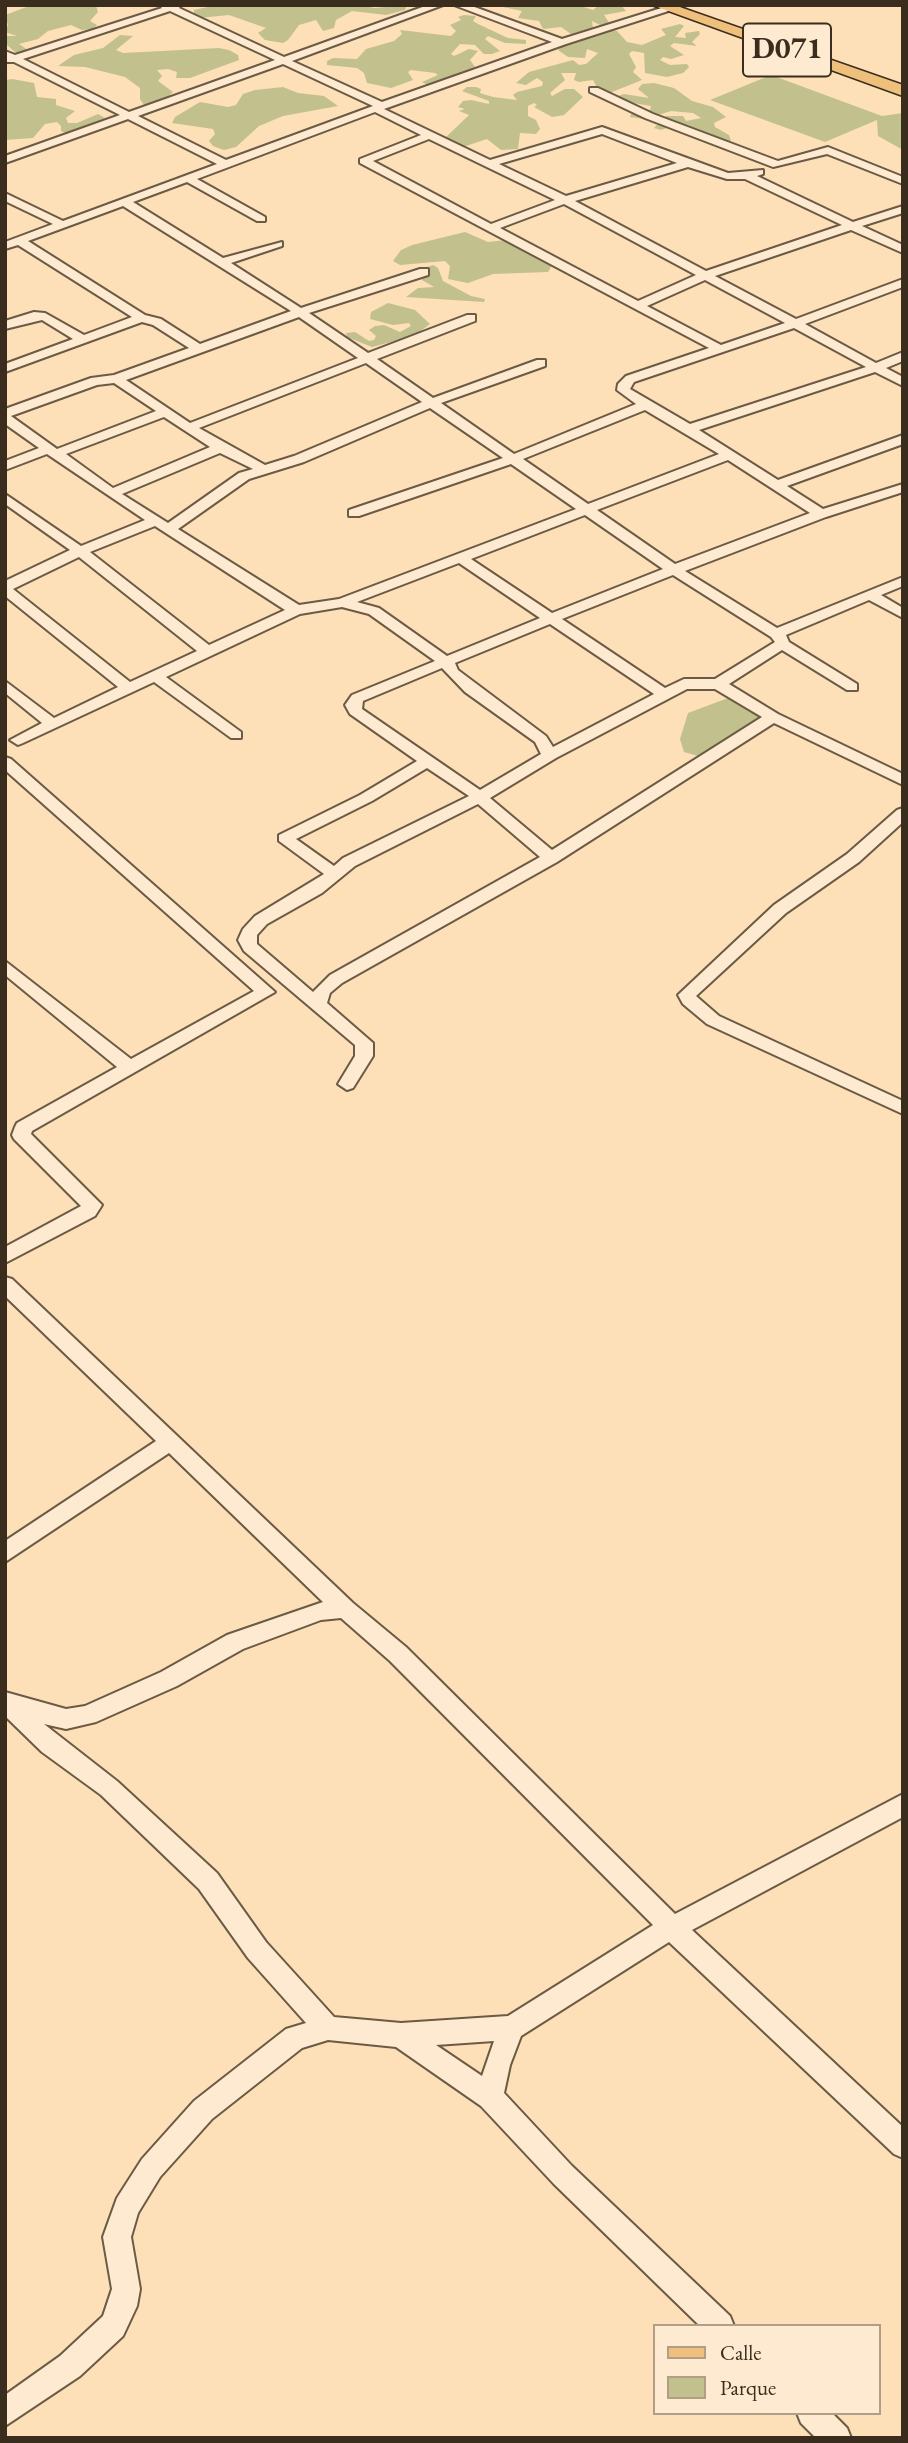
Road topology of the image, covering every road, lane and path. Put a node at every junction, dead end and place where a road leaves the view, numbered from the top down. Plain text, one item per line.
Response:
1 (438, 5) edge
2 (459, 5) edge
3 (171, 6) edge
4 (671, 7) edge
5 (562, 42) junction
6 (8, 58) edge
7 (282, 60) junction
8 (594, 90) dead end
9 (903, 91) edge
10 (379, 107) junction
11 (127, 114) junction
12 (429, 135) junction
13 (5, 160) edge
14 (490, 163) junction
15 (688, 163) junction
16 (228, 165) junction
17 (777, 165) junction
18 (747, 176) junction
19 (189, 179) junction
20 (903, 181) edge
21 (5, 196) edge
22 (565, 200) junction
23 (125, 202) junction
24 (903, 209) edge
25 (261, 219) dead end
26 (62, 225) junction
27 (850, 226) junction
28 (493, 227) junction
29 (20, 241) junction
30 (278, 244) dead end
31 (5, 246) edge
32 (903, 250) edge
33 (223, 262) junction
34 (424, 272) dead end
35 (705, 275) junction
36 (903, 283) edge
37 (637, 306) junction
38 (300, 312) junction
39 (141, 318) junction
40 (471, 318) dead end
41 (8, 321) edge
42 (798, 323) junction
43 (82, 339) junction
44 (718, 348) junction
45 (199, 349) junction
46 (903, 356) edge
47 (363, 357) junction
48 (541, 363) dead end
49 (876, 366) junction
50 (5, 368) edge
51 (116, 379) junction
52 (903, 382) edge
53 (430, 403) junction
54 (646, 405) junction
55 (162, 413) junction
56 (5, 416) edge
57 (188, 428) junction
58 (689, 429) junction
59 (903, 439) edge
60 (220, 448) junction
61 (51, 452) junction
62 (727, 456) junction
63 (512, 459) junction
64 (5, 466) edge
65 (267, 471) junction
66 (775, 486) junction
67 (903, 488) edge
68 (112, 493) junction
69 (5, 498) edge
70 (588, 510) junction
71 (354, 513) dead end
72 (821, 514) junction
73 (156, 521) junction
74 (170, 528) junction
75 (80, 551) junction
76 (460, 558) junction
77 (674, 570) junction
78 (903, 581) edge
79 (5, 588) edge
80 (368, 593) junction
81 (869, 594) junction
82 (342, 603) junction
83 (296, 610) junction
84 (374, 611) junction
85 (903, 614) edge
86 (552, 617) junction
87 (779, 639) junction
88 (207, 651) junction
89 (448, 663) junction
90 (154, 676) junction
91 (718, 684) junction
92 (5, 685) edge
93 (852, 687) dead end
94 (128, 688) junction
95 (663, 693) junction
96 (773, 716) junction
97 (52, 724) junction
98 (236, 735) dead end
99 (19, 740) dead end
100 (550, 755) junction
101 (428, 761) junction
102 (5, 762) edge
103 (903, 780) edge
104 (480, 797) junction
105 (903, 813) edge
106 (551, 858) junction
107 (334, 874) junction
108 (5, 966) edge
109 (289, 981) junction
110 (266, 992) junction
111 (318, 1005) junction
112 (129, 1066) junction
113 (347, 1084) dead end
114 (903, 1108) edge
115 (5, 1256) edge
116 (5, 1284) edge
117 (170, 1442) junction
118 (5, 1553) edge
119 (345, 1609) junction
120 (6, 1701) edge
121 (903, 1804) edge
122 (672, 1927) junction
123 (328, 2028) junction
124 (512, 2028) junction
125 (401, 2035) junction
126 (490, 2097) junction
127 (903, 2144) edge
128 (718, 2324) edge
129 (5, 2412) edge
130 (813, 2415) edge
131 (836, 2438) edge

1 - 7 street
2 - 5 street
3 - 6 street
3 - 7 street
4 - 5 street
4 - 9 main road, D071
5 - 10 street
6 - 11 street
7 - 10 street
7 - 11 street
8 - 17 street
10 - 12 street
10 - 16 street
11 - 13 street
11 - 16 street
12 - 14 street
12 - 28 street
14 - 15 street
14 - 22 street
15 - 18 street
15 - 22 street
16 - 19 street
17 - 18 street
17 - 20 street
18 - 27 street
19 - 23 street
19 - 25 street
21 - 26 street
22 - 28 street
22 - 35 street
23 - 26 street
23 - 33 street
24 - 27 street
26 - 29 street
27 - 32 street
27 - 35 street
28 - 37 street
29 - 31 street
29 - 39 street
30 - 33 street
33 - 38 street
34 - 38 street
35 - 37 street
35 - 42 street
36 - 42 street
37 - 44 street
38 - 45 street
38 - 47 street
39 - 43 street
39 - 45 street
40 - 47 street
41 - 43 street
42 - 44 street
42 - 49 street
43 - 50 street
44 - 54 street
45 - 51 street
46 - 49 street
47 - 53 street
47 - 57 street
48 - 53 street
49 - 52 street
49 - 58 street
51 - 55 street
51 - 56 street
53 - 63 street
53 - 65 street
54 - 58 street
54 - 63 street
55 - 57 street
55 - 61 street
56 - 61 street
57 - 60 street
58 - 62 street
59 - 66 street
60 - 65 street
60 - 68 street
61 - 64 street
61 - 68 street
62 - 66 street
62 - 70 street
63 - 70 street
63 - 71 street
65 - 74 street
66 - 72 street
67 - 72 street
68 - 73 street
69 - 75 street
70 - 76 street
70 - 77 street
72 - 77 street
73 - 74 street
73 - 75 street
74 - 83 street
75 - 79 street
75 - 88 street
76 - 80 street
76 - 86 street
77 - 86 street
77 - 87 street
78 - 81 street
79 - 94 street
80 - 82 street
80 - 84 street
81 - 85 street
81 - 87 street
82 - 83 street
82 - 84 street
83 - 88 street
84 - 89 street
86 - 89 street
86 - 95 street
87 - 91 street
87 - 93 street
88 - 90 street
89 - 100 street
89 - 101 street
90 - 94 street
90 - 98 street
91 - 95 street
91 - 96 street
92 - 97 street
94 - 97 street
95 - 100 street
96 - 103 street
96 - 106 street
97 - 99 street
100 - 104 street
101 - 104 street
101 - 107 street
102 - 110 street
104 - 106 street
104 - 107 street
105 - 114 street
106 - 111 street
107 - 109 street
108 - 112 street
109 - 110 street
109 - 111 street
110 - 112 street
111 - 113 street
112 - 115 street
116 - 117 street
117 - 118 street
117 - 119 street
119 - 120 street
119 - 122 street
120 - 123 street
121 - 122 street
122 - 124 street
122 - 127 street
123 - 125 street
123 - 129 street
124 - 125 street
124 - 126 street
125 - 126 street
126 - 128 street
130 - 131 street

